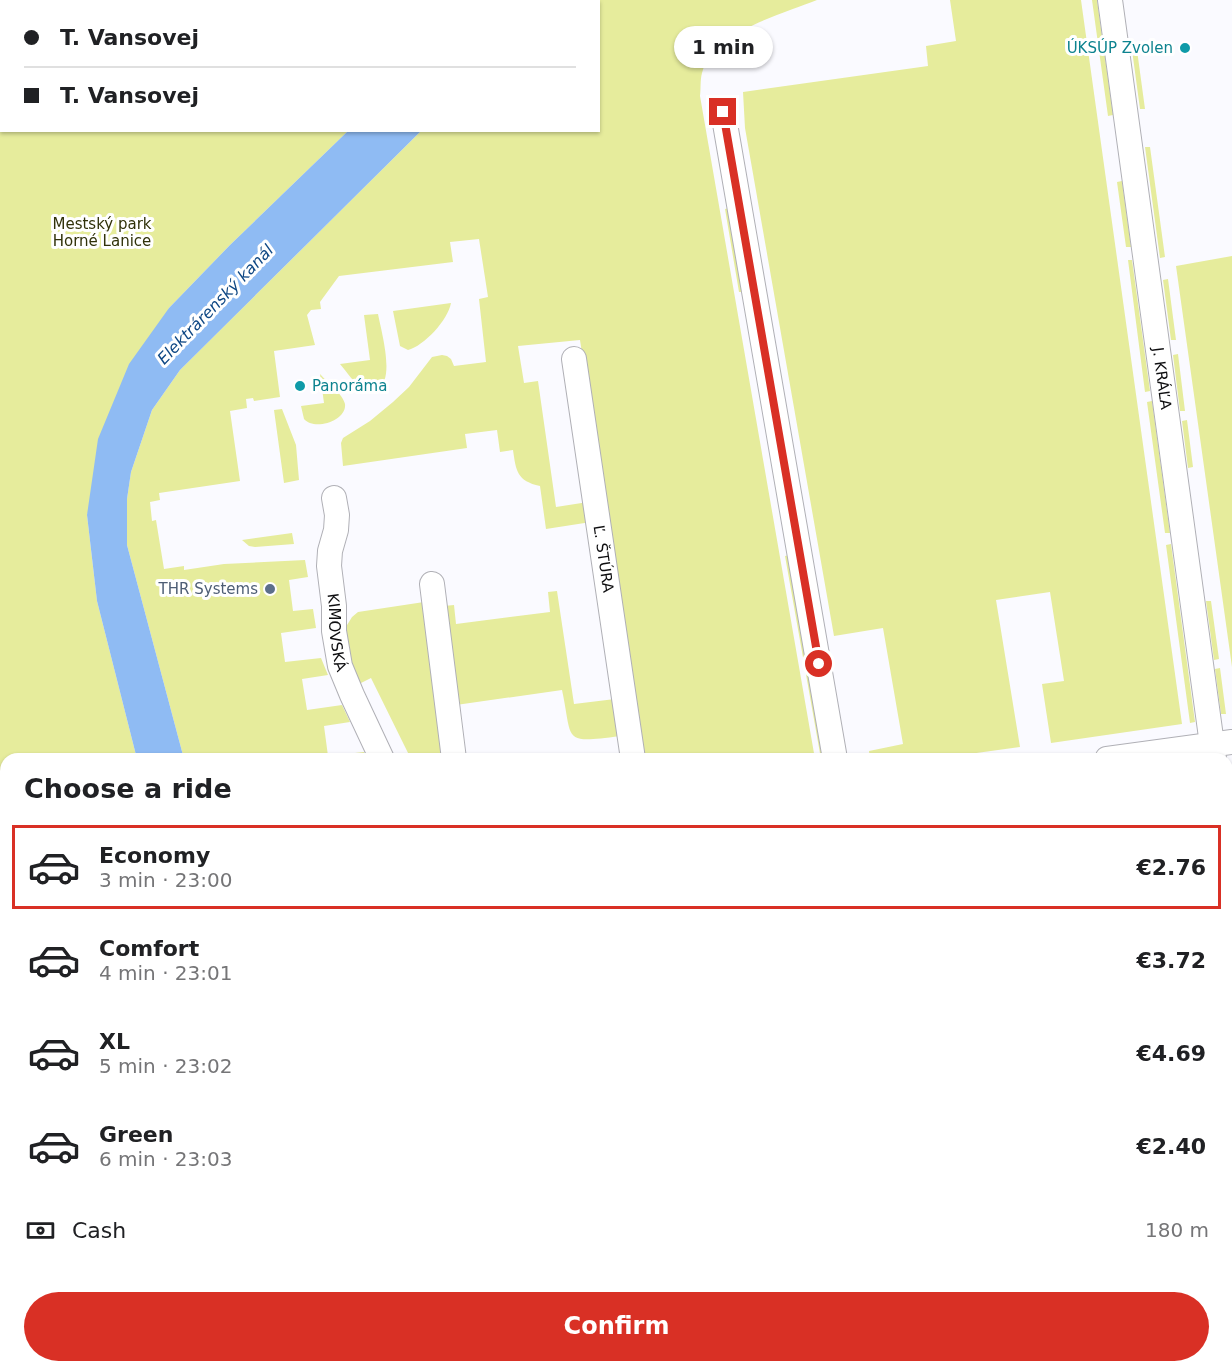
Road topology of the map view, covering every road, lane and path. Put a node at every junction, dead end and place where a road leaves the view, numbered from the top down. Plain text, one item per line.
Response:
1 (1110, 0) edge
2 (723, 112) dead end
3 (574, 359) dead end
4 (334, 498) dead end
5 (432, 584) dead end
6 (1219, 749) edge
7 (379, 753) edge
8 (453, 753) edge
9 (632, 753) edge
10 (834, 753) edge
11 (1174, 753) edge

1 - 6 street, J. KRÁĽA
2 - 10 street
3 - 9 street, Ľ. ŠTÚRA
4 - 7 street, KIMOVSKÁ
5 - 8 street
6 - 11 street

